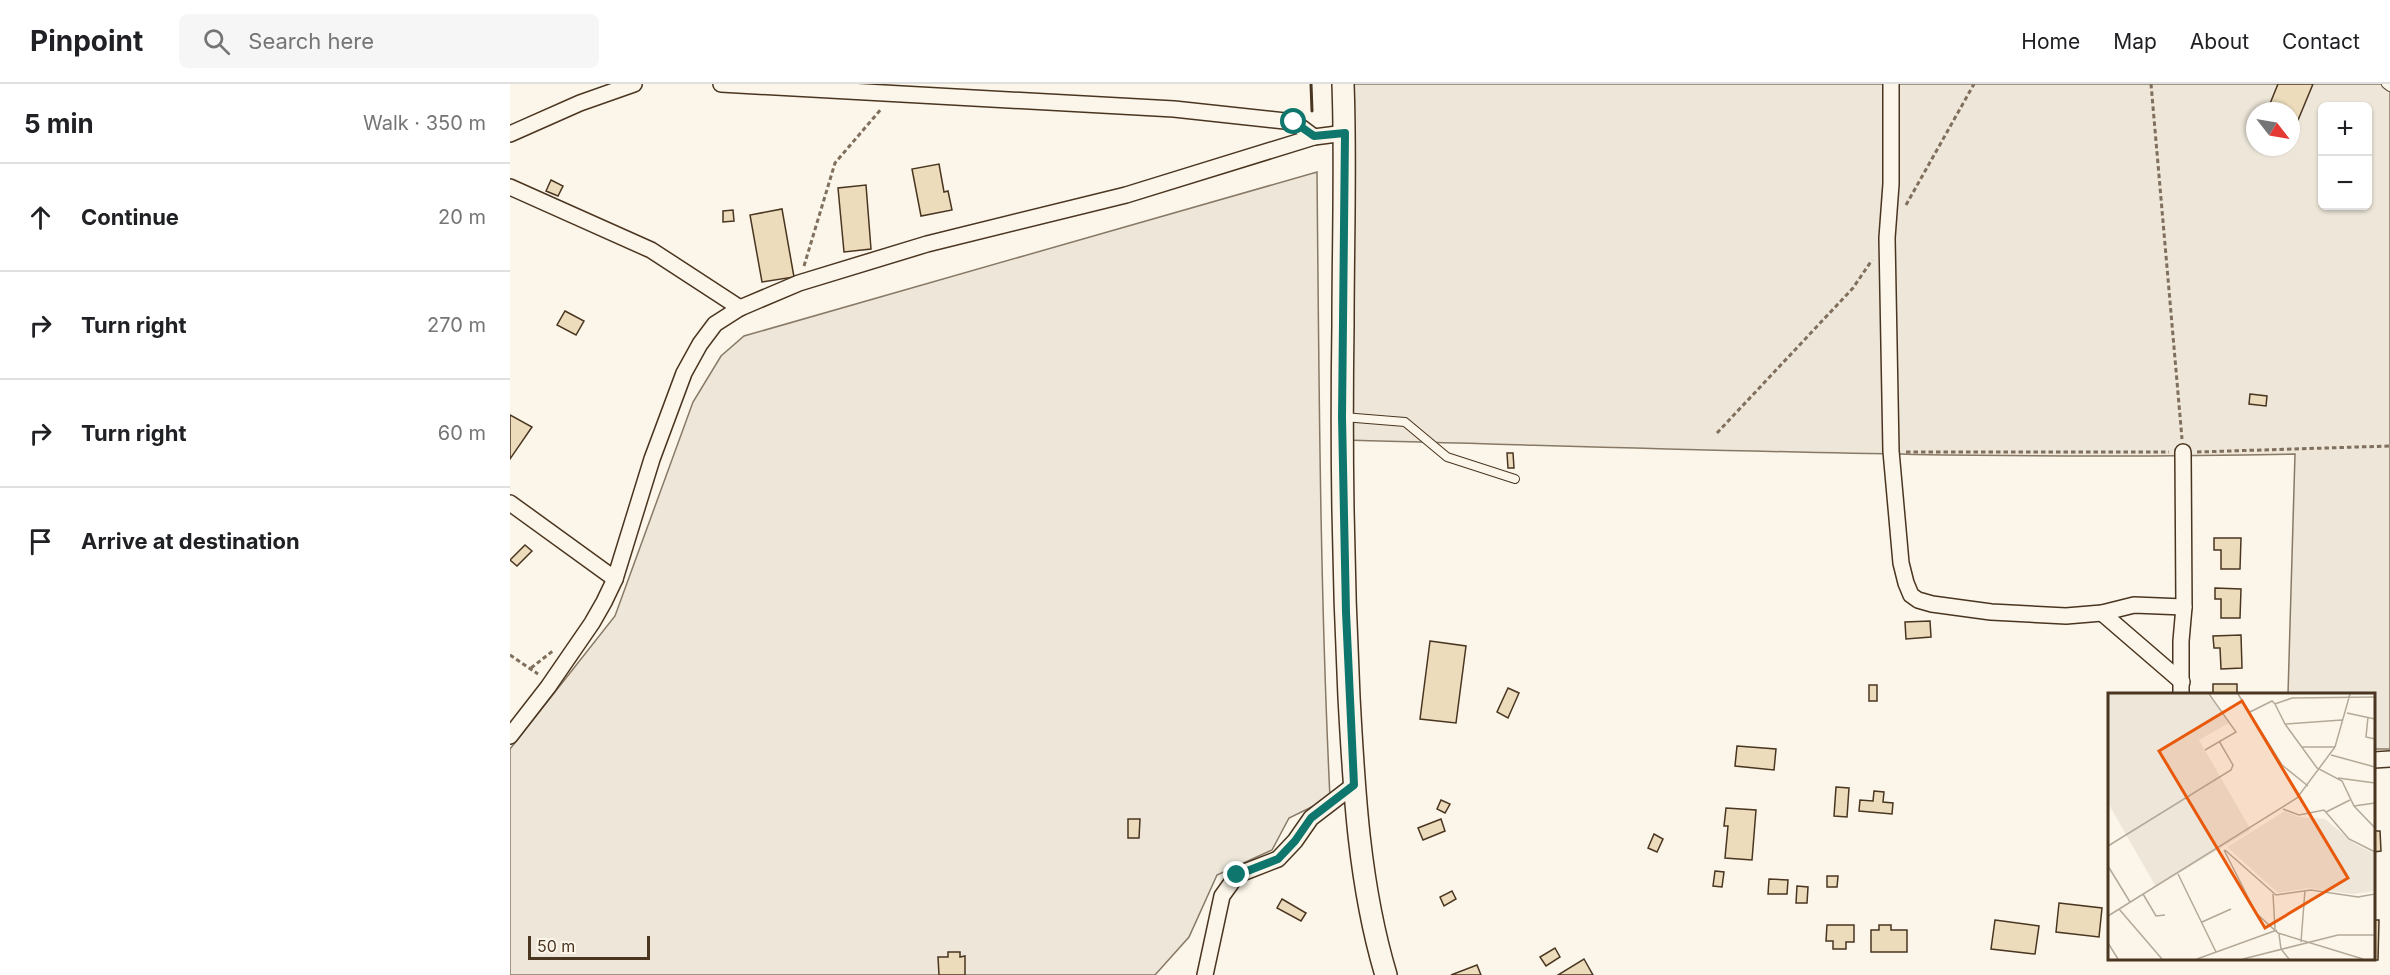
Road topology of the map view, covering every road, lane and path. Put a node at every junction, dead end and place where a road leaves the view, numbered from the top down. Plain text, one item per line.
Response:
1 (634, 84) edge
2 (721, 84) edge
3 (1343, 84) edge
4 (1892, 84) edge
5 (1974, 84) edge
6 (2151, 84) edge
7 (2386, 84) edge
8 (2390, 87) edge
9 (891, 105) dead end
10 (1345, 133) junction
11 (510, 134) edge
12 (1314, 136) junction
13 (510, 187) edge
14 (1903, 210) dead end
15 (1887, 238) junction
16 (799, 283) junction
17 (740, 308) junction
18 (1342, 417) junction
19 (1717, 433) dead end
20 (2390, 446) edge
21 (1891, 451) junction
22 (2184, 452) junction
23 (1515, 479) dead end
24 (510, 503) edge
25 (615, 579) junction
26 (2184, 608) junction
27 (2102, 613) junction
28 (510, 655) edge
29 (548, 687) junction
30 (2182, 688) edge
31 (510, 736) edge
32 (2390, 759) edge
33 (2375, 760) edge
34 (1354, 785) junction
35 (1205, 975) edge
36 (1386, 975) edge

1 - 11 street
2 - 12 street
3 - 10 main road
4 - 15 street
5 - 14 path
6 - 22 path
7 - 8 lane
9 - 16 path
10 - 12 street
10 - 18 main road
12 - 16 street
13 - 17 street
15 - 19 path
15 - 21 street
16 - 17 street
17 - 25 street
18 - 23 lane
18 - 34 main road
20 - 22 path
21 - 22 path
21 - 27 street
22 - 26 street
24 - 25 street
25 - 29 street
26 - 27 street
26 - 30 street
27 - 30 street
28 - 29 path
29 - 31 street
32 - 33 street
34 - 35 street
34 - 36 main road

